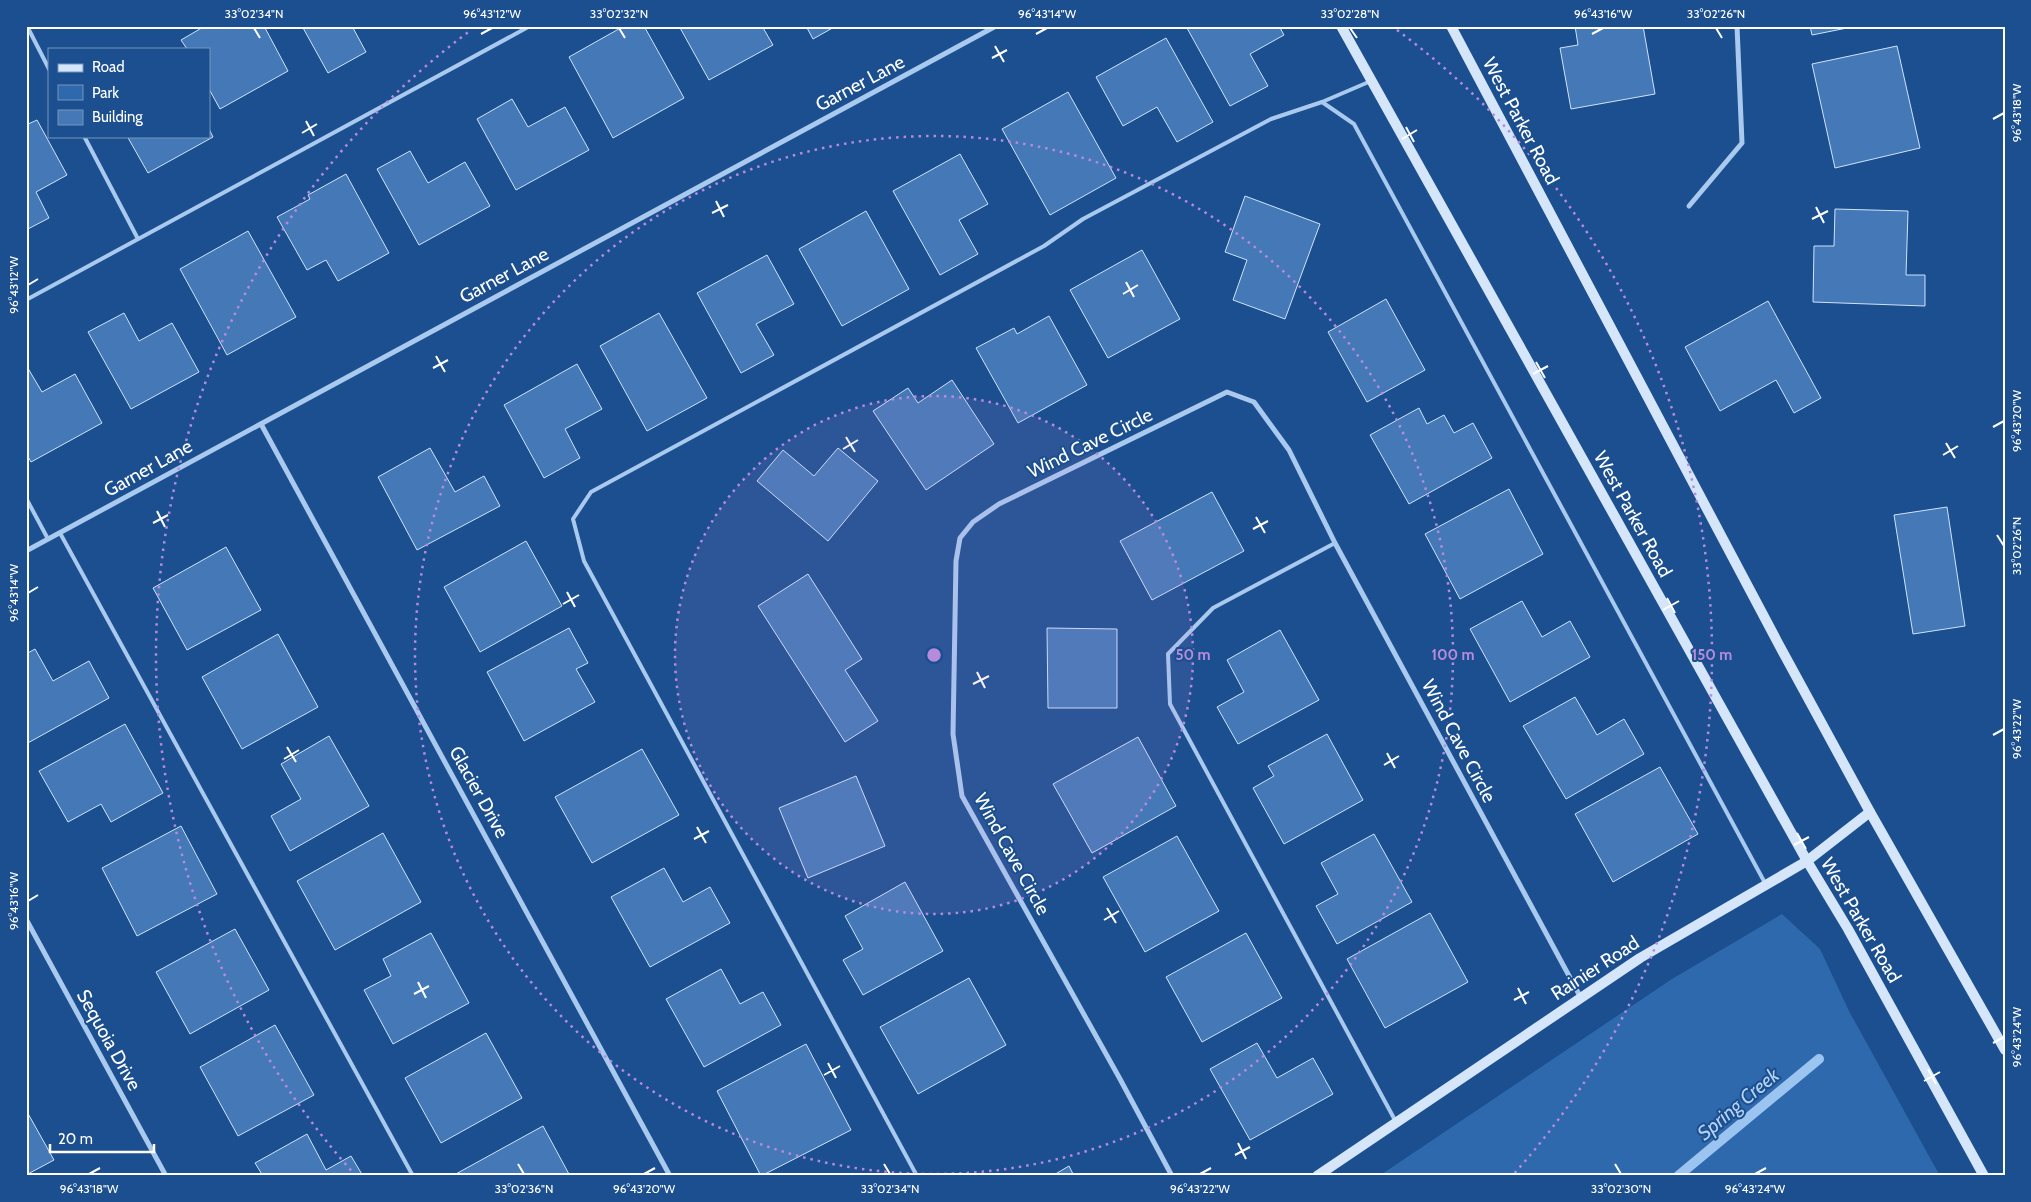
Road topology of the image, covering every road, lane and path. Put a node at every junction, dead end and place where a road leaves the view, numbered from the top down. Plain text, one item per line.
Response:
1 (27, 26) edge
2 (530, 26) edge
3 (996, 26) edge
4 (1341, 26) edge
5 (1451, 26) edge
6 (1737, 26) edge
7 (48, 67) edge
8 (1370, 81) junction
9 (1322, 102) junction
10 (85, 138) edge
11 (1689, 206) dead end
12 (138, 240) junction
13 (26, 300) edge
14 (261, 424) junction
15 (26, 498) edge
16 (60, 533) junction
17 (48, 539) junction
18 (1335, 543) junction
19 (26, 551) edge
20 (1870, 812) junction
21 (1807, 861) junction
22 (1767, 885) junction
23 (26, 919) edge
24 (1580, 998) junction
25 (2003, 1047) edge
26 (1396, 1122) junction
27 (166, 1176) edge
28 (413, 1176) edge
29 (670, 1176) edge
30 (917, 1176) edge
31 (1172, 1176) edge
32 (1317, 1176) edge
33 (1984, 1176) edge

1 - 7 lane
2 - 12 lane
3 - 14 street, Garner Lane
4 - 8 main road, West Parker Road
5 - 20 main road, West Parker Road
6 - 11 street
8 - 9 lane
8 - 21 main road, West Parker Road
9 - 22 lane
9 - 30 lane
10 - 12 lane
12 - 13 lane
14 - 16 street, Garner Lane
14 - 29 street, Glacier Drive
15 - 17 lane
16 - 17 street, Garner Lane
16 - 28 lane
17 - 19 street, Garner Lane
18 - 24 street, Wind Cave Circle
18 - 26 lane
18 - 31 street, Wind Cave Circle
20 - 21 main road, Rainier Road
20 - 25 main road, West Parker Road
21 - 22 main road, Rainier Road
21 - 33 main road, West Parker Road
22 - 24 main road, Rainier Road
23 - 27 street, Sequoia Drive
24 - 26 main road, Rainier Road
26 - 32 main road, Rainier Road

